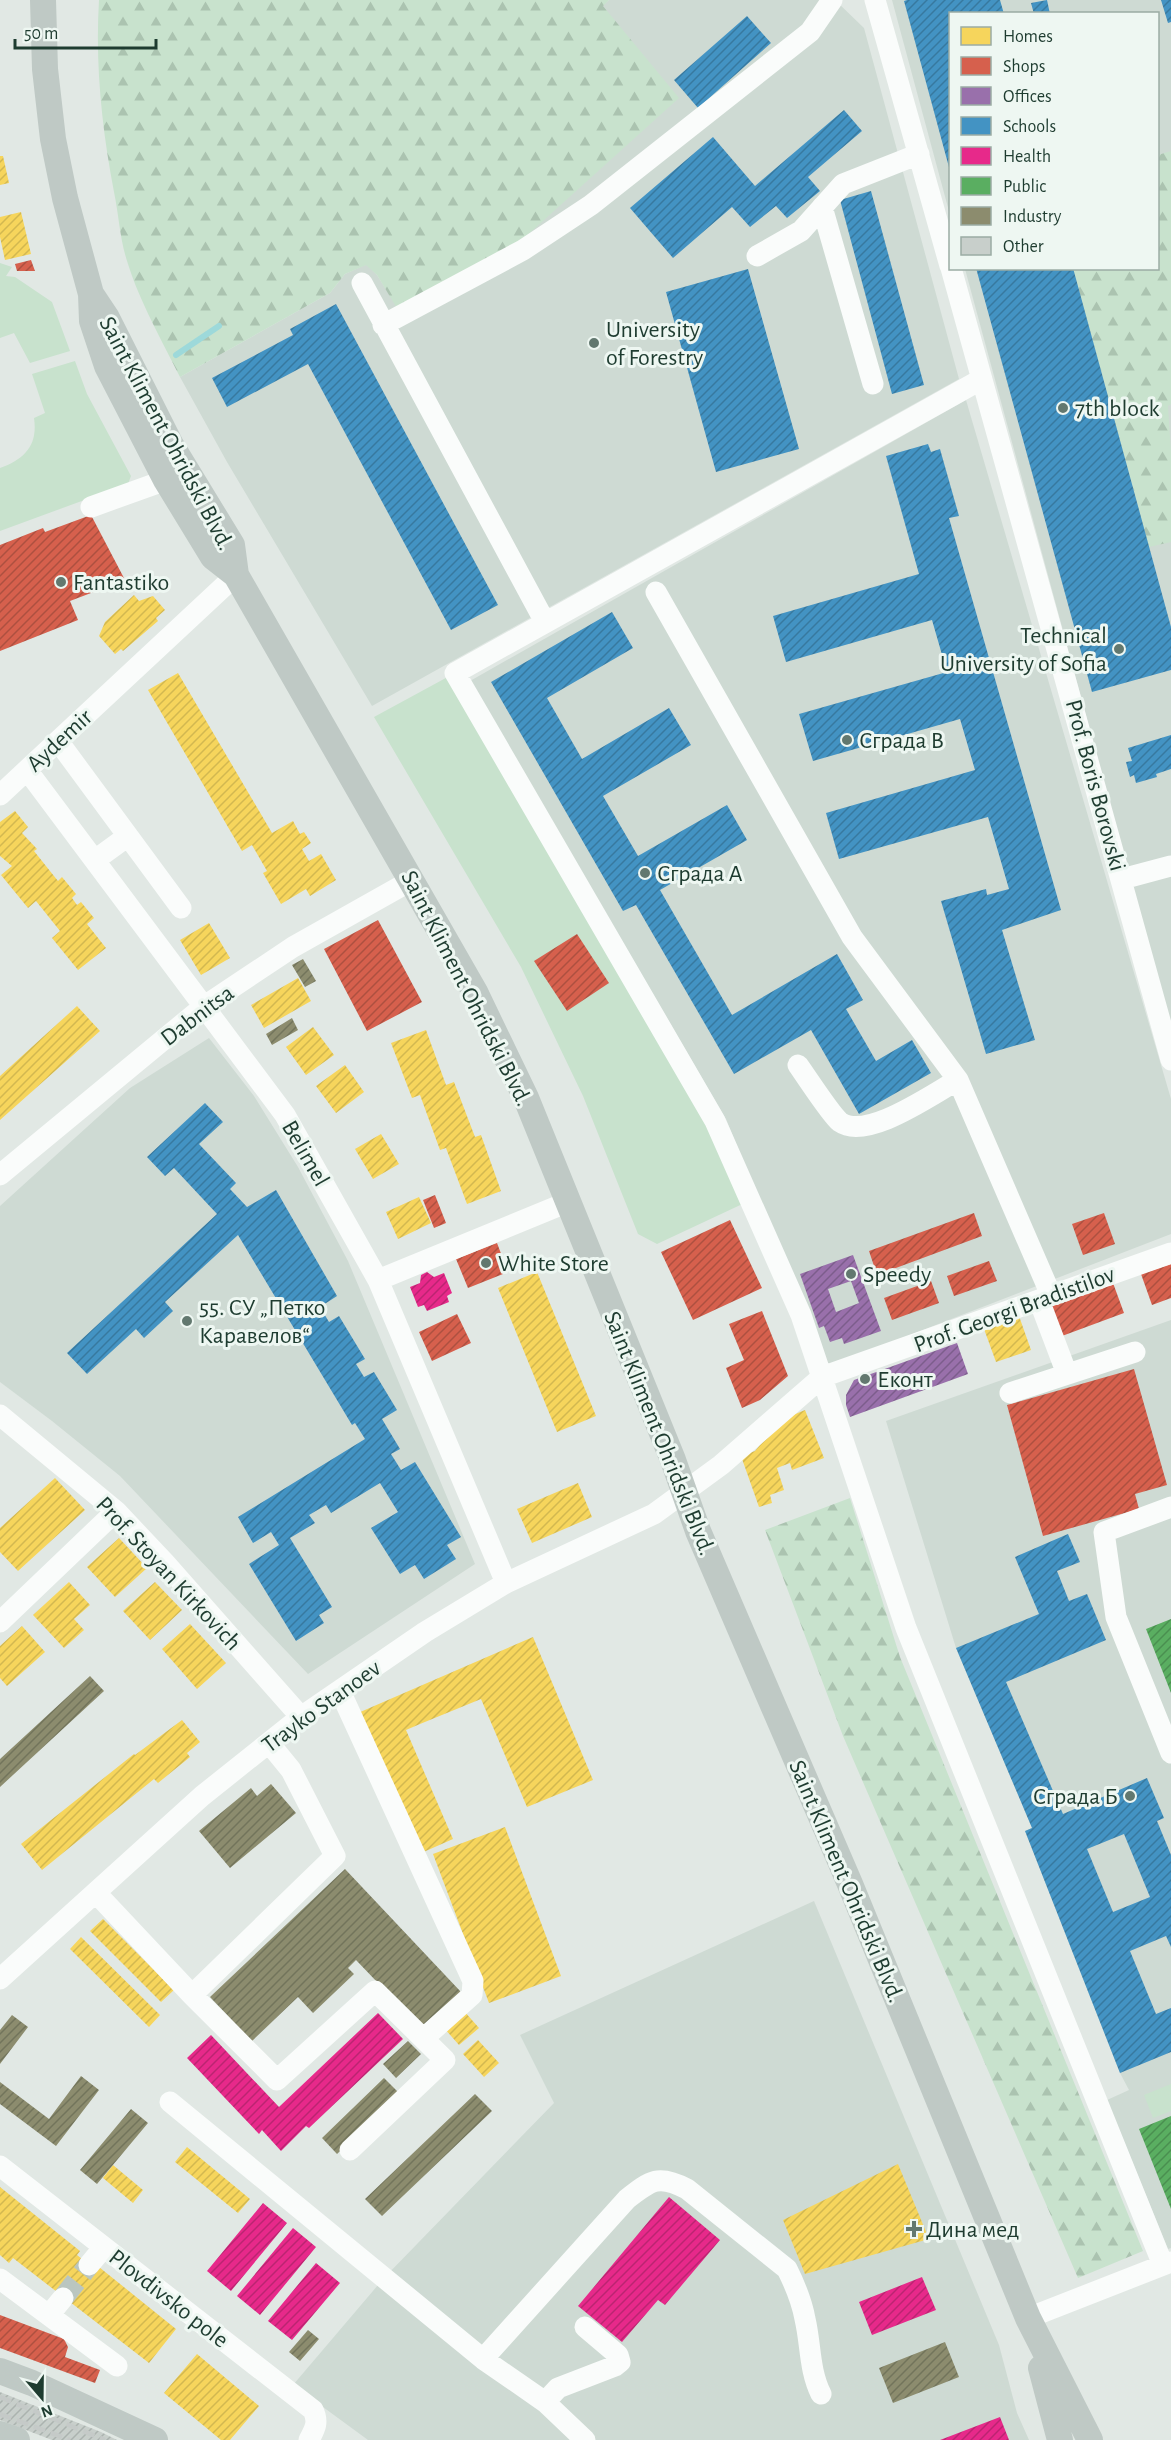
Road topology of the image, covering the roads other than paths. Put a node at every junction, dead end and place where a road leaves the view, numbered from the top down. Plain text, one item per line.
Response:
1 (832, 0) edge
2 (875, 0) edge
3 (45, 5) edge
4 (919, 154) junction
5 (822, 207) junction
6 (757, 256) dead end
7 (949, 260) edge
8 (952, 270) edge
9 (362, 284) dead end
10 (91, 294) junction
11 (383, 325) junction
12 (982, 379) junction
13 (873, 384) dead end
14 (166, 480) junction
15 (91, 507) dead end
16 (236, 575) junction
17 (656, 592) dead end
18 (545, 622) junction
19 (58, 741) junction
20 (27, 770) junction
21 (0, 795) edge
22 (128, 836) junction
23 (95, 860) junction
24 (1171, 866) edge
25 (1122, 879) junction
26 (412, 880) junction
27 (181, 908) dead end
28 (203, 1007) junction
29 (1171, 1060) edge
30 (798, 1065) dead end
31 (958, 1080) junction
32 (0, 1175) edge
33 (568, 1202) junction
34 (1171, 1253) edge
35 (378, 1280) junction
36 (1045, 1298) junction
37 (1135, 1352) dead end
38 (1067, 1374) junction
39 (822, 1377) junction
40 (1010, 1393) dead end
41 (0, 1415) edge
42 (684, 1492) junction
43 (1171, 1507) edge
44 (116, 1511) junction
45 (506, 1583) junction
46 (0, 1622) edge
47 (340, 1691) junction
48 (301, 1717) junction
49 (269, 1743) junction
50 (1171, 1753) edge
51 (97, 1894) junction
52 (0, 1979) edge
53 (192, 1995) junction
54 (424, 2038) junction
55 (170, 2102) dead end
56 (350, 2150) dead end
57 (0, 2166) edge
58 (104, 2247) junction
59 (1167, 2263) edge
60 (89, 2265) tunnel mouth
61 (0, 2279) edge
62 (63, 2298) tunnel mouth
63 (48, 2315) junction
64 (1028, 2318) junction
65 (585, 2326) dead end
66 (483, 2359) junction
67 (117, 2366) dead end
68 (0, 2371) edge
69 (821, 2394) dead end
70 (545, 2402) junction
71 (0, 2434) edge
72 (17, 2440) edge
73 (155, 2440) edge
74 (309, 2440) edge
75 (585, 2440) edge
76 (1060, 2440) edge
77 (1090, 2440) edge

1 - 11 street
2 - 4 street, Prof. Boris Borovski
3 - 10 main road, Saint Kliment Ohridski Blvd.
4 - 5 street
4 - 7 street, Prof. Boris Borovski
5 - 6 street
5 - 13 street
8 - 12 street, Prof. Boris Borovski
9 - 11 street
10 - 14 main road, Saint Kliment Ohridski Blvd.
10 - 16 main road, Saint Kliment Ohridski Blvd.
11 - 18 street
12 - 18 street
12 - 25 street, Prof. Boris Borovski
14 - 15 street
14 - 16 main road, Saint Kliment Ohridski Blvd.
16 - 19 street, Aydemir
16 - 26 main road, Saint Kliment Ohridski Blvd.
17 - 31 street
18 - 39 street
19 - 20 street, Aydemir
19 - 22 street
20 - 21 street, Aydemir
20 - 23 street, Belimel
22 - 23 street
22 - 27 street
23 - 28 street, Belimel
24 - 25 street
25 - 29 street, Prof. Boris Borovski
26 - 28 street, Dabnitsa
26 - 33 main road, Saint Kliment Ohridski Blvd.
28 - 32 street, Dabnitsa
28 - 35 street, Belimel
30 - 31 street
31 - 36 street
33 - 35 street
33 - 42 main road, Saint Kliment Ohridski Blvd.
34 - 36 street, Prof. Georgi Bradistilov
35 - 45 street, Belimel
36 - 38 street
36 - 39 street, Prof. Georgi Bradistilov
37 - 38 street
38 - 40 street
39 - 42 street, Prof. Georgi Bradistilov
39 - 59 street
41 - 44 street, Prof. Stoyan Kirkovich
42 - 45 street, Trayko Stanoev
42 - 64 main road, Saint Kliment Ohridski Blvd.
43 - 50 street
44 - 46 street
44 - 48 street, Prof. Stoyan Kirkovich
45 - 47 street, Trayko Stanoev
47 - 48 street, Trayko Stanoev
47 - 54 street
48 - 49 street, Trayko Stanoev
49 - 51 street, Trayko Stanoev
49 - 53 street
51 - 52 street, Trayko Stanoev
51 - 53 street
53 - 54 street
54 - 56 street
55 - 66 street
57 - 58 street, Plovdivsko pole
58 - 60 street
58 - 74 street, Plovdivsko pole
59 - 64 street
61 - 63 street
62 - 63 street
63 - 67 street
64 - 76 main road, Saint Kliment Ohridski Blvd.
64 - 77 main road, Saint Kliment Ohridski Blvd.
65 - 70 street
66 - 69 street
66 - 70 street
68 - 73 main road
70 - 75 street
71 - 72 main road

